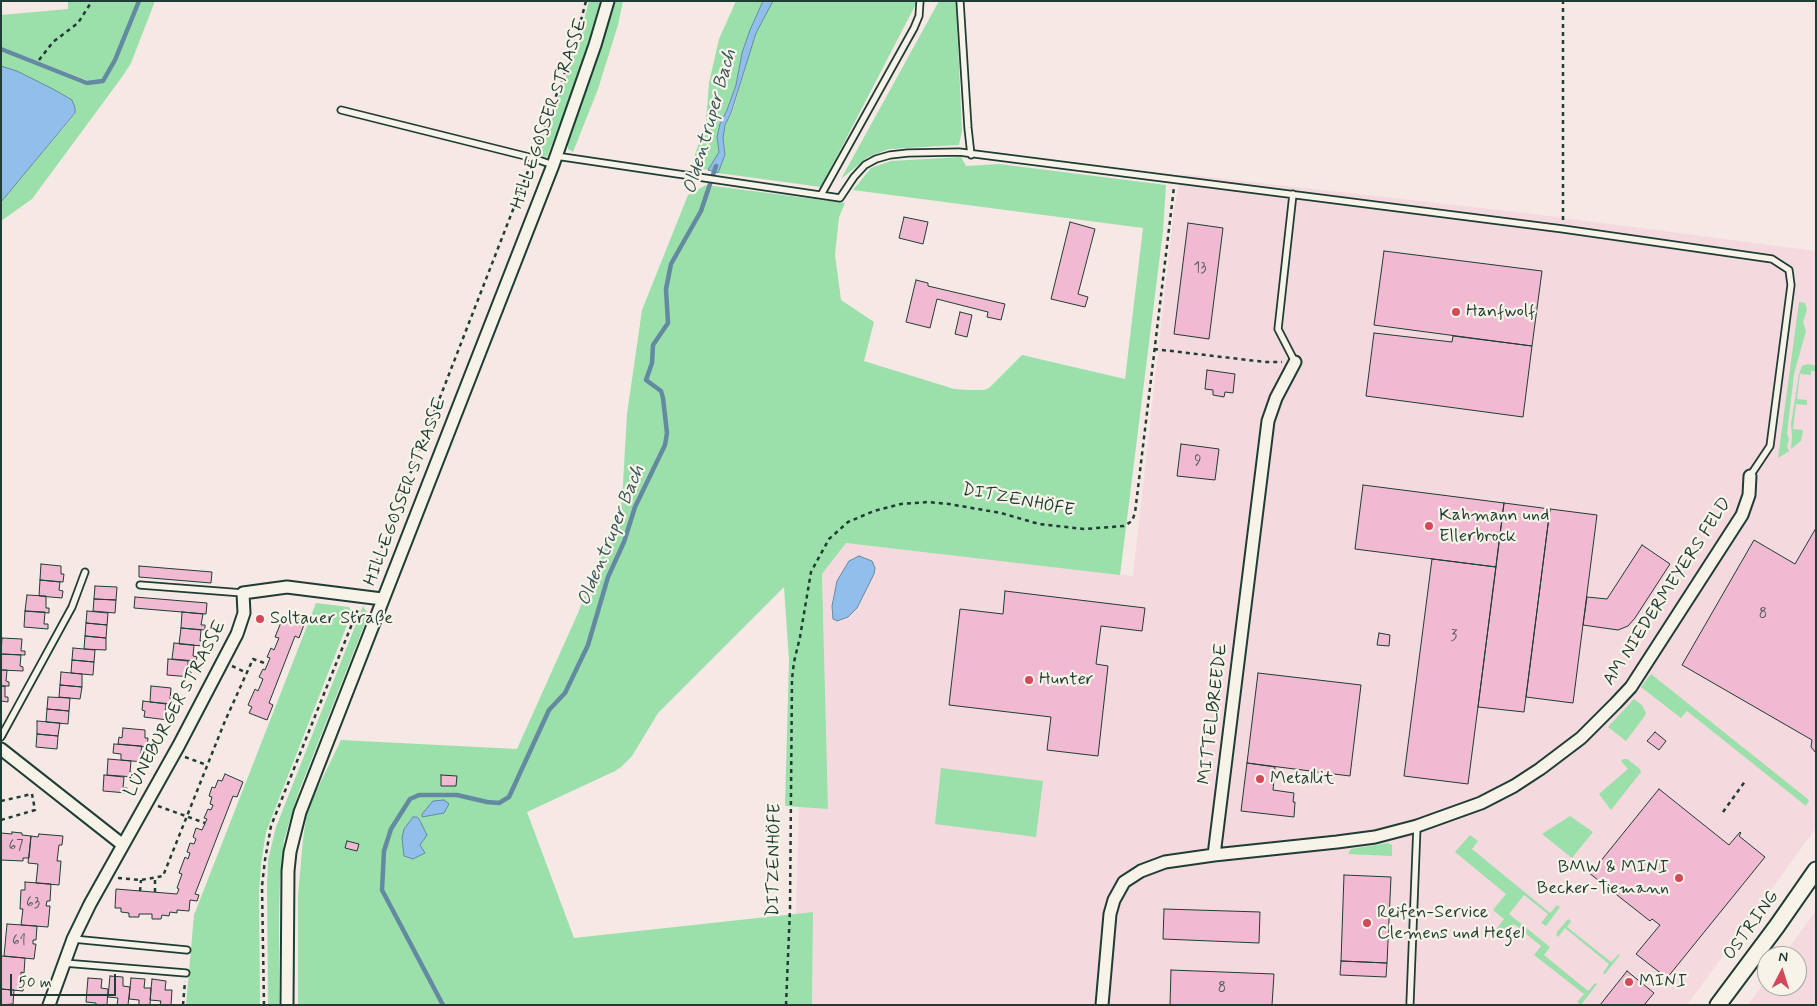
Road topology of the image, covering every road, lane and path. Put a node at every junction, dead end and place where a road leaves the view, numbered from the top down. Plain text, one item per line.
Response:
1 (92, 1) edge
2 (586, 1) edge
3 (608, 1) edge
4 (920, 1) edge
5 (960, 1) edge
6 (1563, 1) edge
7 (39, 60) dead end
8 (341, 110) dead end
9 (972, 154) junction
10 (533, 158) junction
11 (555, 161) junction
12 (1175, 178) junction
13 (1293, 194) junction
14 (821, 195) junction
15 (1563, 229) junction
16 (1154, 350) junction
17 (1265, 362) dead end
18 (1295, 362) joint
19 (1750, 476) joint
20 (84, 572) dead end
21 (140, 584) dead end
22 (243, 593) junction
23 (363, 596) junction
24 (382, 599) junction
25 (267, 664) dead end
26 (1, 738) edge
27 (1, 749) edge
28 (174, 752) junction
29 (207, 765) junction
30 (1746, 780) dead end
31 (147, 800) junction
32 (1, 801) edge
33 (1723, 812) dead end
34 (188, 816) junction
35 (1, 820) edge
36 (205, 823) dead end
37 (1417, 826) junction
38 (123, 845) junction
39 (1214, 855) junction
40 (1816, 870) edge
41 (107, 873) junction
42 (155, 877) junction
43 (141, 880) junction
44 (140, 891) dead end
45 (155, 892) dead end
46 (73, 940) junction
47 (188, 950) dead end
48 (64, 963) junction
49 (186, 973) joint
50 (1410, 1003) dead end
51 (49, 1005) edge
52 (183, 1005) edge
53 (264, 1005) edge
54 (287, 1005) edge
55 (786, 1005) edge
56 (1102, 1005) edge
57 (1718, 1005) edge

1 - 7 path
2 - 10 path
3 - 11 street, HILLEGOSSER STRASSE
4 - 14 lane
5 - 9 lane
6 - 15 path
8 - 10 lane
9 - 12 lane
9 - 14 lane
10 - 11 lane
10 - 23 path
11 - 14 lane
11 - 24 street, HILLEGOSSER STRASSE
12 - 13 lane
12 - 16 path, DITZENHÖFE
13 - 15 lane
13 - 18 lane
15 - 19 lane
16 - 17 path
16 - 55 path, DITZENHÖFE
18 - 39 street, MITTELBREEDE
19 - 37 street, AM NIEDERMEYERS FELD
20 - 26 lane
21 - 22 lane
22 - 23 street
22 - 28 street, LÜNEBURGER STRASSE
23 - 24 street
23 - 53 path
24 - 54 street, HILLEGOSSER STRASSE
25 - 29 path
27 - 38 street
28 - 29 path
28 - 31 street, LÜNEBURGER STRASSE
29 - 34 path
30 - 33 path
31 - 34 path
31 - 38 street, LÜNEBURGER STRASSE
32 - 35 path
34 - 36 path
34 - 42 path
37 - 39 street, AM NIEDERMEYERS FELD
37 - 50 lane
38 - 41 street, LÜNEBURGER STRASSE
39 - 56 street
40 - 57 main road, OSTRING
41 - 43 path
41 - 46 street, LÜNEBURGER STRASSE
42 - 43 path
42 - 45 path
43 - 44 path
46 - 47 lane
46 - 48 street, LÜNEBURGER STRASSE
48 - 49 lane
48 - 51 street, LÜNEBURGER STRASSE
49 - 52 path

